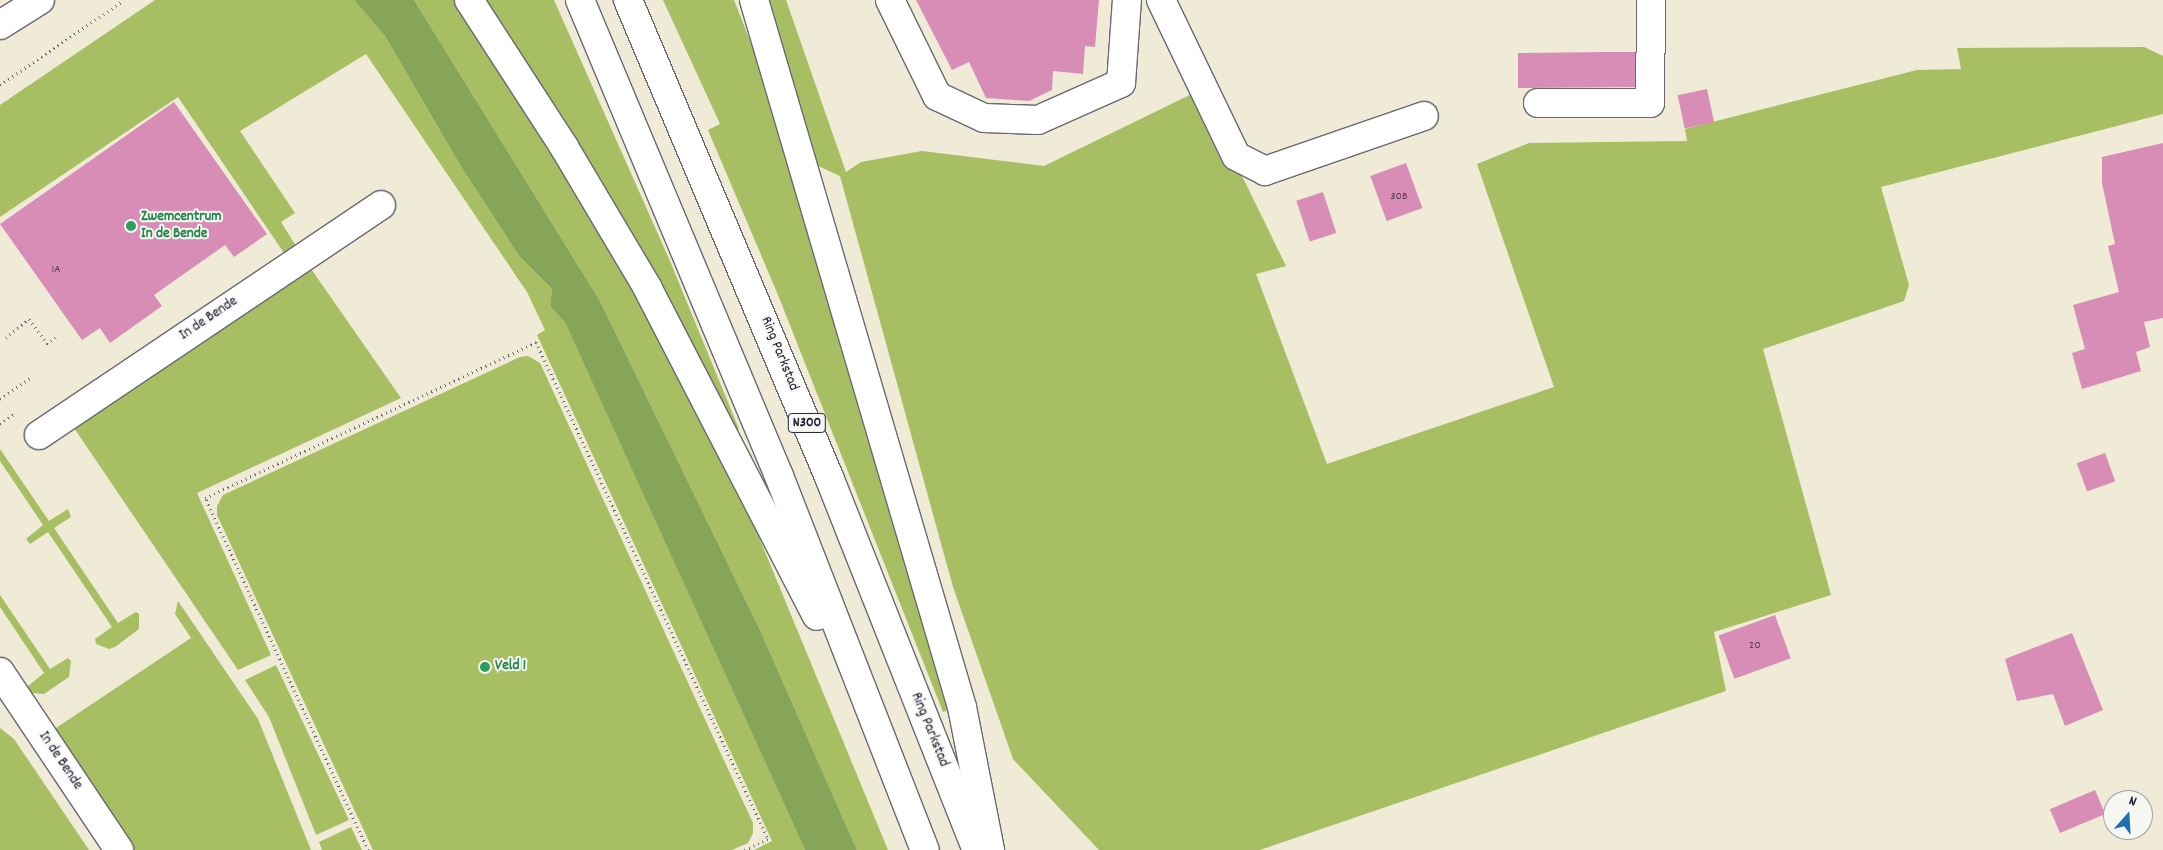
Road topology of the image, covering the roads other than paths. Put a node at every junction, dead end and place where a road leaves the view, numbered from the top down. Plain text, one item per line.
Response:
1 (40, 0) edge
2 (469, 0) edge
3 (580, 0) edge
4 (628, 0) edge
5 (754, 0) edge
6 (890, 0) edge
7 (1127, 0) edge
8 (1161, 0) edge
9 (1650, 0) edge
10 (0, 26) edge
11 (1538, 103) dead end
12 (1424, 116) dead end
13 (381, 205) dead end
14 (39, 435) dead end
15 (0, 672) edge
16 (880, 735) junction
17 (119, 850) edge
18 (925, 850) edge
19 (977, 850) edge
20 (990, 850) edge

1 - 10 main road
2 - 16 main road
3 - 16 main road
4 - 19 main road, Ring Parkstad / N300
5 - 20 main road
6 - 7 main road
8 - 12 main road
9 - 11 main road
13 - 14 main road, In de Bende
15 - 17 main road, In de Bende
16 - 18 main road

